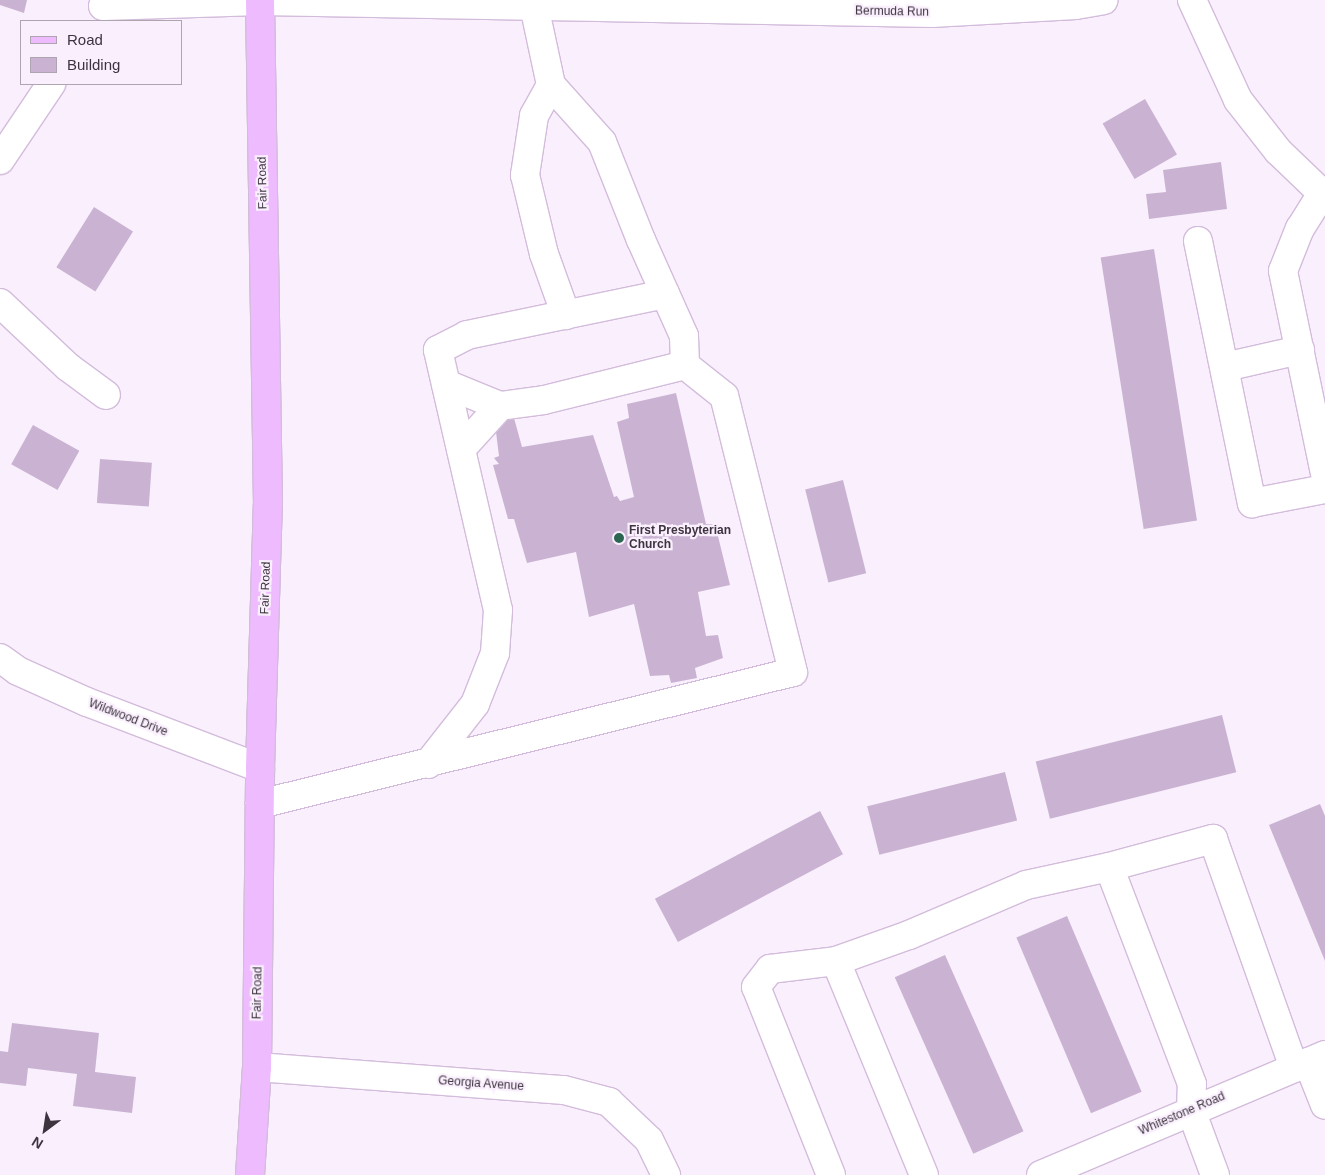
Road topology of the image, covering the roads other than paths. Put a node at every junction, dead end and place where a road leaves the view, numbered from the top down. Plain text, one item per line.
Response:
1 (260, 0) edge
2 (1104, 0) edge
3 (1192, 0) edge
4 (750, 5) edge
5 (534, 6) junction
6 (100, 9) edge
7 (50, 85) edge
8 (551, 85) junction
9 (0, 160) edge
10 (1323, 196) edge
11 (1198, 240) dead end
12 (665, 294) junction
13 (0, 303) edge
14 (566, 315) junction
15 (1300, 350) junction
16 (685, 365) junction
17 (1225, 367) junction
18 (446, 384) junction
19 (106, 395) dead end
20 (500, 406) junction
21 (461, 450) junction
22 (1325, 473) edge
23 (1325, 490) edge
24 (0, 658) edge
25 (428, 764) junction
26 (260, 768) junction
27 (260, 804) junction
28 (1109, 867) junction
29 (836, 961) junction
30 (1309, 1061) edge
31 (257, 1067) junction
32 (1325, 1105) edge
33 (1191, 1110) junction
34 (250, 1175) edge
35 (666, 1175) edge
36 (831, 1175) edge
37 (924, 1175) edge
38 (1040, 1175) edge
39 (1215, 1175) edge

1 - 5 street, Bermuda Run
1 - 6 street, Bermuda Run
1 - 26 main road, Fair Road
2 - 4 street, Bermuda Run
3 - 10 street
4 - 5 street, Bermuda Run
5 - 8 street
7 - 9 street
8 - 12 street
8 - 14 street
10 - 15 street
11 - 17 street
12 - 14 street
12 - 16 street
13 - 19 street
14 - 18 street
15 - 17 street
15 - 22 street
16 - 20 street
16 - 25 street
17 - 23 street
18 - 20 street
18 - 21 street
20 - 21 street
21 - 25 street
24 - 26 street, Wildwood Drive
25 - 27 street
26 - 27 main road, Fair Road
27 - 31 main road, Fair Road
28 - 29 street
28 - 30 street
28 - 33 street
29 - 36 street
29 - 37 street
30 - 32 street
30 - 33 street, Whitestone Road
31 - 34 main road, Fair Road
31 - 35 street, Georgia Avenue
33 - 38 street, Whitestone Road
33 - 39 street

